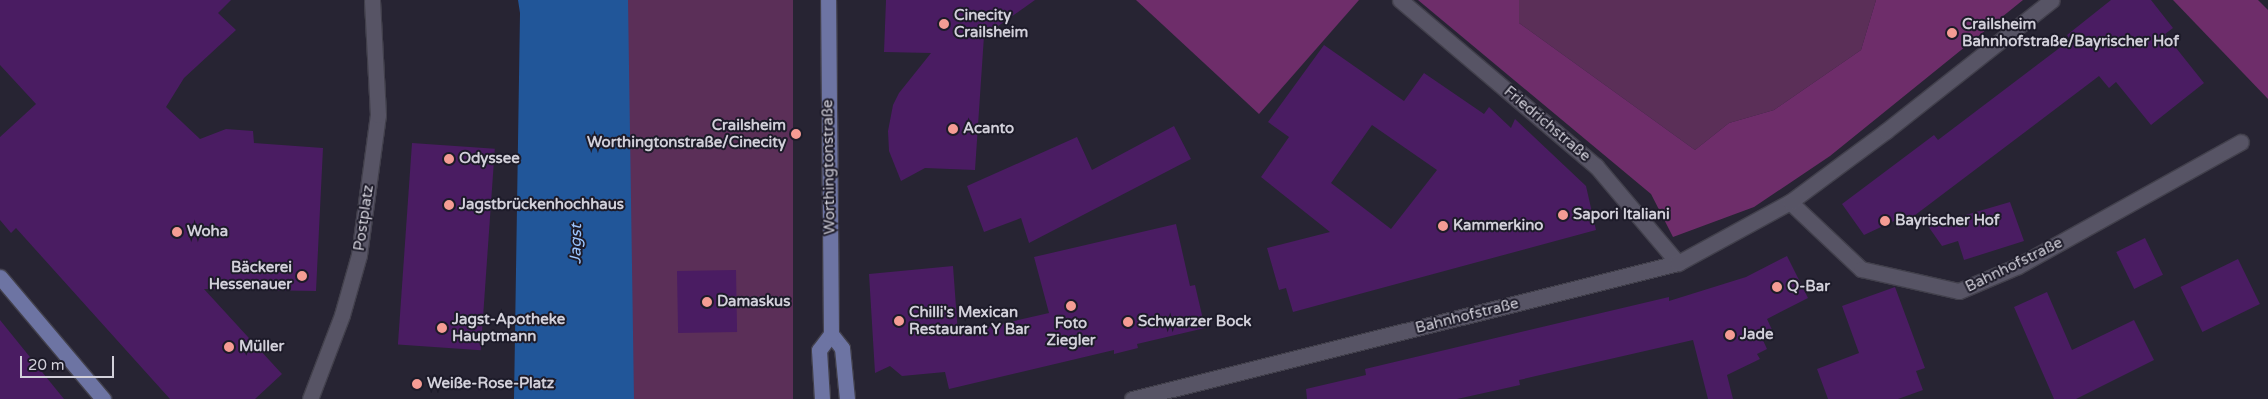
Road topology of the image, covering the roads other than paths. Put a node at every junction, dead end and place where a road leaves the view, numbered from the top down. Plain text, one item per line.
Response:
1 (372, 0) edge
2 (828, 0) edge
3 (1400, 0) edge
4 (2052, 0) edge
5 (2242, 142) dead end
6 (1790, 202) junction
7 (1678, 263) junction
8 (0, 278) edge
9 (831, 334) junction
10 (102, 399) edge
11 (310, 399) edge
12 (822, 399) edge
13 (847, 399) edge
14 (1132, 399) edge

1 - 11 street, Postplatz
2 - 9 main road, Worthingtonstraße
3 - 7 street, Friedrichstraße
4 - 6 street, Bahnhofstraße
5 - 6 street, Bahnhofstraße
6 - 7 street, Bahnhofstraße
7 - 14 street, Bahnhofstraße
8 - 10 main road
9 - 12 main road, Worthingtonstraße
9 - 13 main road, Worthingtonstraße

